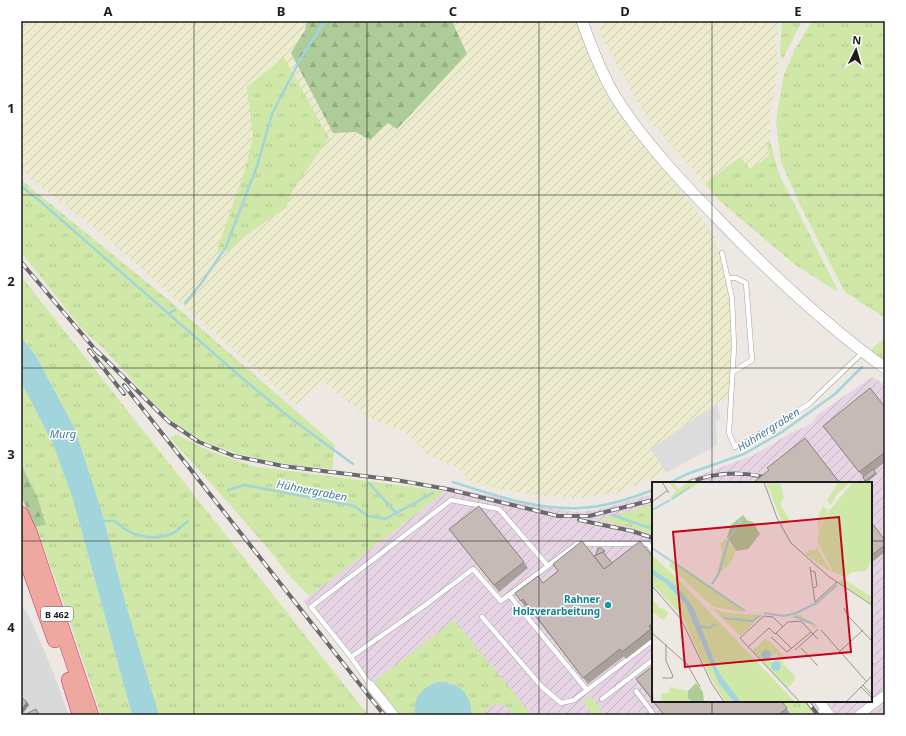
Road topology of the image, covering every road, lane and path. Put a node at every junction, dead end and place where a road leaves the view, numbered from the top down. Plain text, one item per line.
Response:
1 (582, 21) edge
2 (722, 253) dead end
3 (729, 278) junction
4 (863, 352) junction
5 (885, 368) edge
6 (733, 372) junction
7 (21, 514) edge
8 (21, 545) edge
9 (652, 550) edge
10 (548, 566) junction
11 (508, 595) junction
12 (482, 617) dead end
13 (652, 641) edge
14 (351, 657) junction
15 (652, 661) edge
16 (370, 685) joint
17 (587, 690) junction
18 (636, 692) dead end
19 (885, 695) edge
20 (602, 699) dead end
21 (825, 708) edge
22 (80, 715) edge
23 (91, 715) edge
24 (394, 715) edge
25 (654, 715) edge
26 (815, 715) edge
27 (859, 715) edge

1 - 4 street
2 - 3 lane
3 - 6 lane
3 - 6 lane
4 - 5 street
4 - 6 lane
7 - 23 highway, B 462
8 - 22 highway, B 462
9 - 10 lane
10 - 11 lane
10 - 14 lane
11 - 14 lane
11 - 17 lane
12 - 17 lane
13 - 17 lane
14 - 16 lane
15 - 20 lane
16 - 24 street
18 - 25 lane
19 - 27 street
21 - 26 lane

